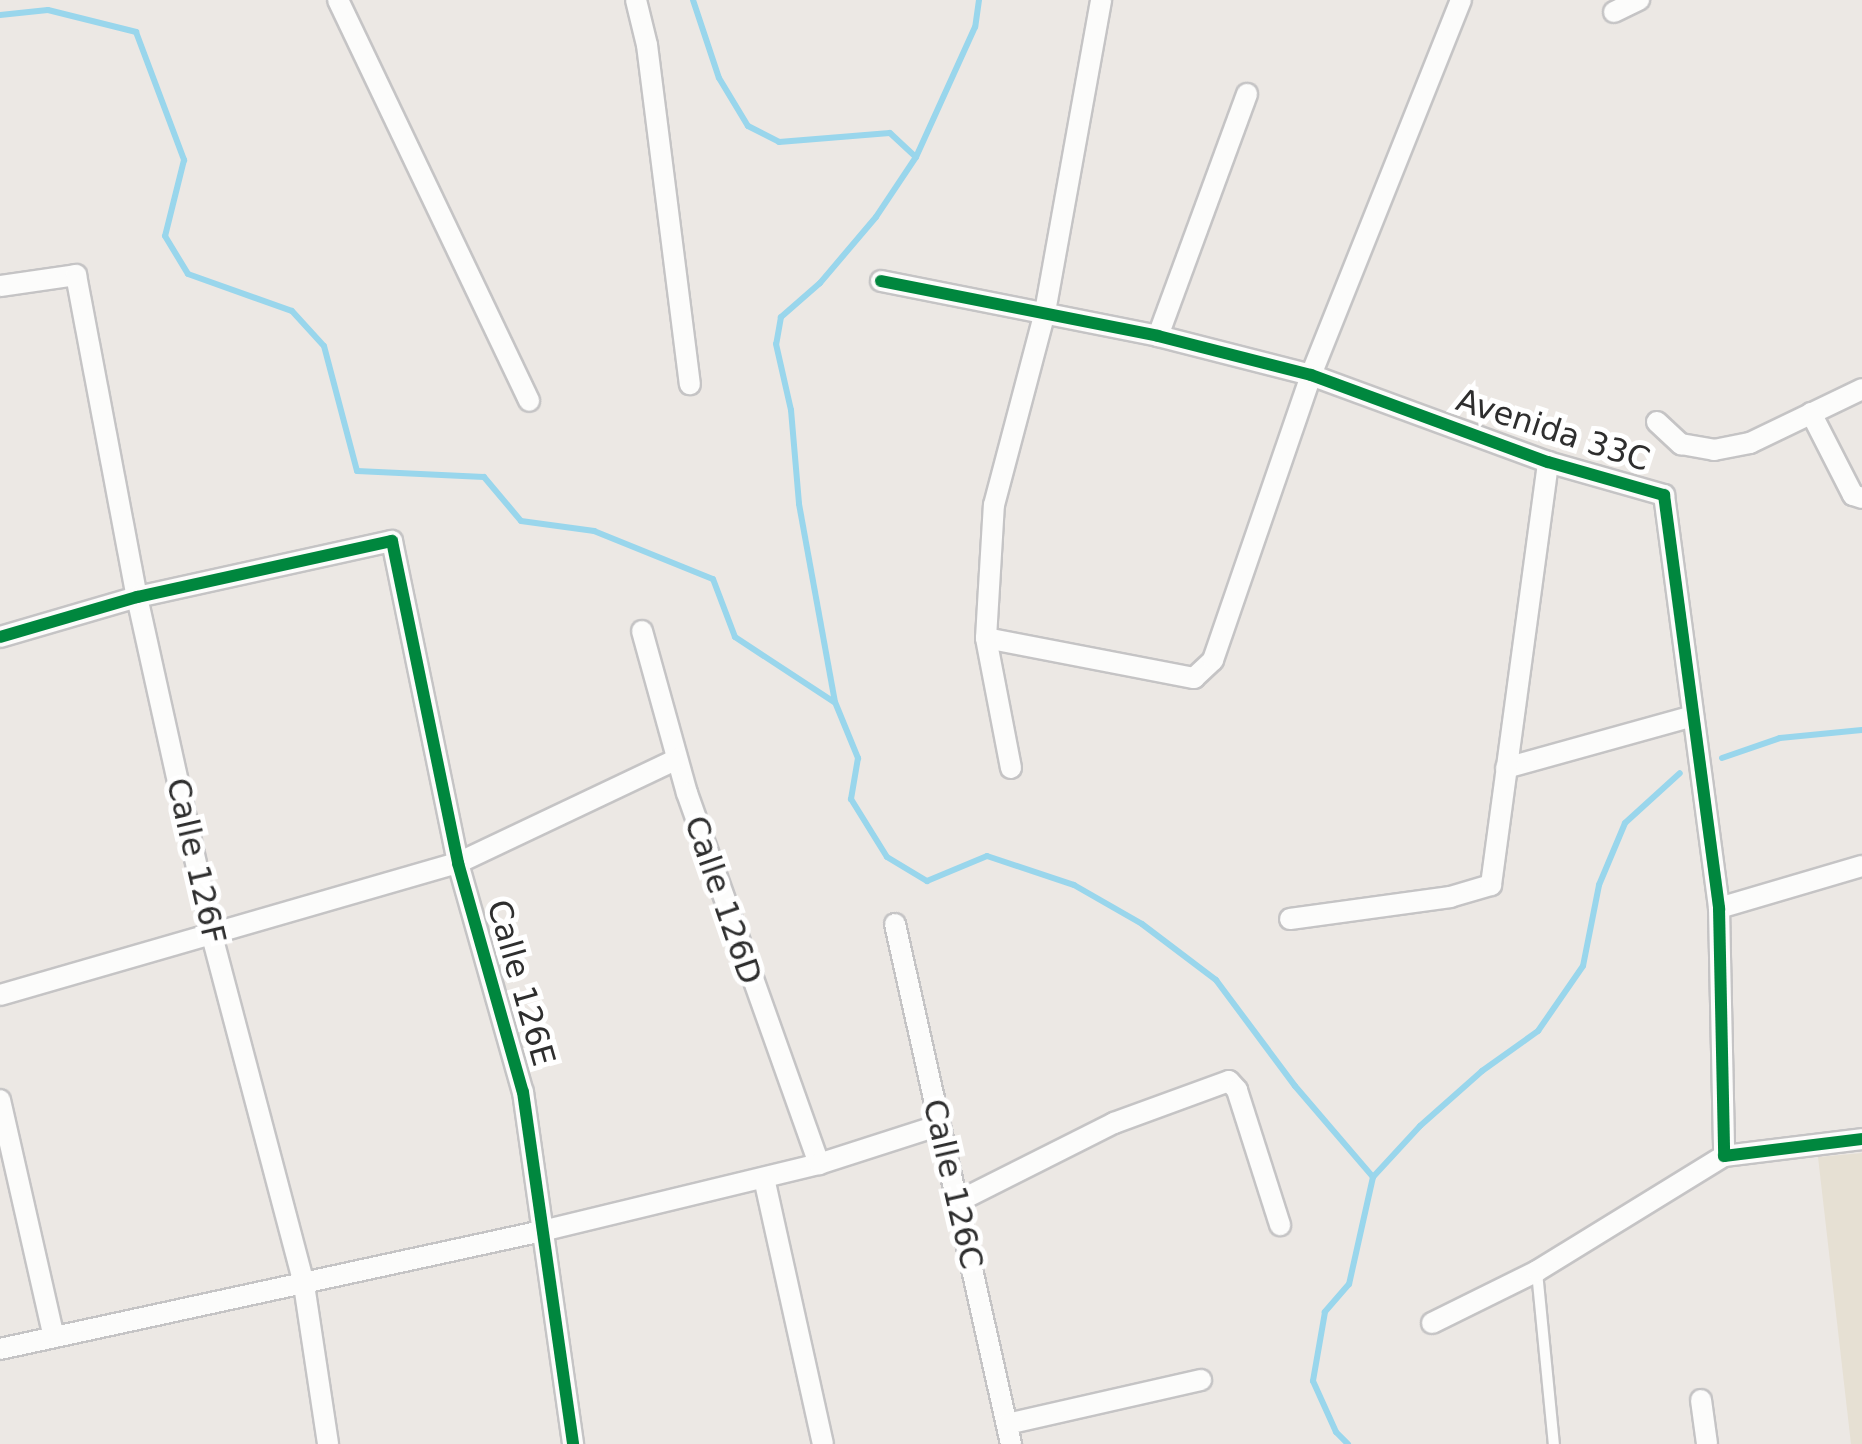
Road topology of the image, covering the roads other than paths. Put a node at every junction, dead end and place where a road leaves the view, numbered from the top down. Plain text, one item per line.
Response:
1 (338, 0) edge
2 (636, 0) edge
3 (1102, 0) edge
4 (1461, 0) edge
5 (1639, 0) edge
6 (1614, 12) dead end
7 (1247, 94) dead end
8 (881, 281) dead end
9 (0, 286) edge
10 (1046, 312) junction
11 (1158, 336) junction
12 (1311, 374) junction
13 (690, 384) dead end
14 (1862, 388) edge
15 (528, 401) dead end
16 (1810, 414) junction
17 (1656, 422) dead end
18 (1548, 462) junction
19 (1862, 498) edge
20 (138, 597) junction
21 (642, 631) dead end
22 (0, 637) edge
23 (986, 638) junction
24 (1693, 716) junction
25 (677, 759) junction
26 (1011, 768) dead end
27 (1506, 768) junction
28 (458, 863) junction
29 (1862, 866) edge
30 (1720, 908) junction
31 (1290, 919) dead end
32 (894, 924) dead end
33 (211, 932) junction
34 (0, 994) edge
35 (0, 1100) edge
36 (940, 1125) junction
37 (1862, 1139) edge
38 (1724, 1156) junction
39 (819, 1164) junction
40 (764, 1178) junction
41 (957, 1202) junction
42 (1280, 1225) dead end
43 (542, 1231) junction
44 (1537, 1271) junction
45 (304, 1285) junction
46 (1432, 1323) dead end
47 (54, 1337) junction
48 (0, 1349) edge
49 (1202, 1380) dead end
50 (1701, 1400) dead end
51 (1009, 1434) edge
52 (328, 1444) edge
53 (573, 1444) edge
54 (823, 1444) edge
55 (1554, 1444) edge
56 (1707, 1444) edge

1 - 15 street
2 - 13 street
3 - 10 street
4 - 12 street
5 - 6 street
7 - 11 street
8 - 10 street, Avenida 33C
9 - 20 street, Calle 126F
10 - 11 street, Avenida 33C
10 - 23 street
11 - 12 street, Avenida 33C
12 - 18 street, Avenida 33C
12 - 23 street
14 - 16 street
16 - 17 street
16 - 19 street
18 - 24 street, Avenida 33C
18 - 27 street
20 - 22 street
20 - 28 street, Calle 126E
20 - 33 street, Calle 126F
21 - 25 street, Calle 126D
23 - 26 street
24 - 27 street
24 - 30 street, Avenida 33C
25 - 28 street
25 - 39 street, Calle 126D
27 - 31 street
28 - 33 street
28 - 43 street, Calle 126E
29 - 30 street
30 - 38 street, Avenida 33C
32 - 36 street, Calle 126C
33 - 34 street
33 - 45 street, Calle 126F
35 - 47 street
36 - 39 street
36 - 41 street, Calle 126C
37 - 38 street
38 - 44 street
39 - 40 street
40 - 43 street
40 - 54 street
41 - 42 street
41 - 51 street, Calle 126C
43 - 45 street
43 - 53 street, Calle 126E
44 - 46 street
44 - 55 lane
45 - 47 street
45 - 52 street, Calle 126F
47 - 48 street
49 - 51 street
50 - 56 street

